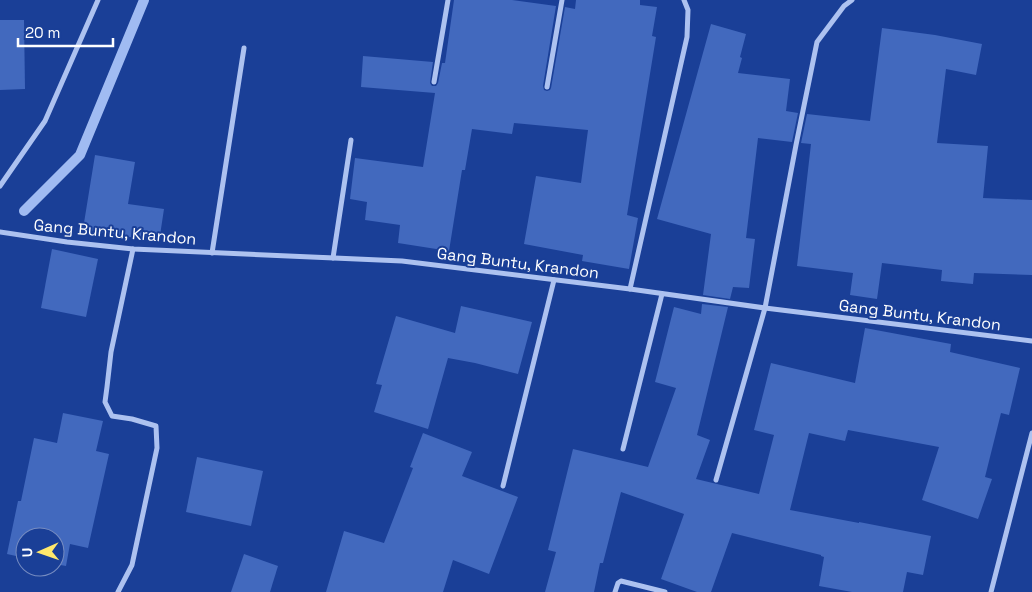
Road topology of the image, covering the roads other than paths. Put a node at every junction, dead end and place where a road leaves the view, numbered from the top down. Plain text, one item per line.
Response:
1 (98, 0) edge
2 (448, 0) edge
3 (562, 0) edge
4 (684, 0) edge
5 (852, 0) edge
6 (244, 48) dead end
7 (434, 82) dead end
8 (547, 87) dead end
9 (351, 140) dead end
10 (0, 186) edge
11 (0, 232) edge
12 (133, 249) junction
13 (212, 253) junction
14 (333, 258) junction
15 (554, 280) junction
16 (630, 289) junction
17 (662, 294) junction
18 (765, 308) junction
19 (1032, 341) edge
20 (1032, 434) edge
21 (623, 449) dead end
22 (716, 480) dead end
23 (503, 486) dead end
24 (118, 592) edge
25 (615, 592) edge
26 (665, 592) edge
27 (991, 592) edge

1 - 10 street
2 - 7 street
3 - 8 street
4 - 16 street
5 - 18 street
6 - 13 street
9 - 14 street
11 - 12 street, Gang Buntu, Krandon
12 - 13 street, Gang Buntu, Krandon
12 - 24 street
13 - 14 street, Gang Buntu, Krandon
14 - 15 street, Gang Buntu, Krandon
15 - 16 street, Gang Buntu, Krandon
15 - 23 street
16 - 17 street, Gang Buntu, Krandon
17 - 18 street, Gang Buntu, Krandon
17 - 21 street
18 - 19 street, Gang Buntu, Krandon
18 - 22 street
20 - 27 street
25 - 26 street

